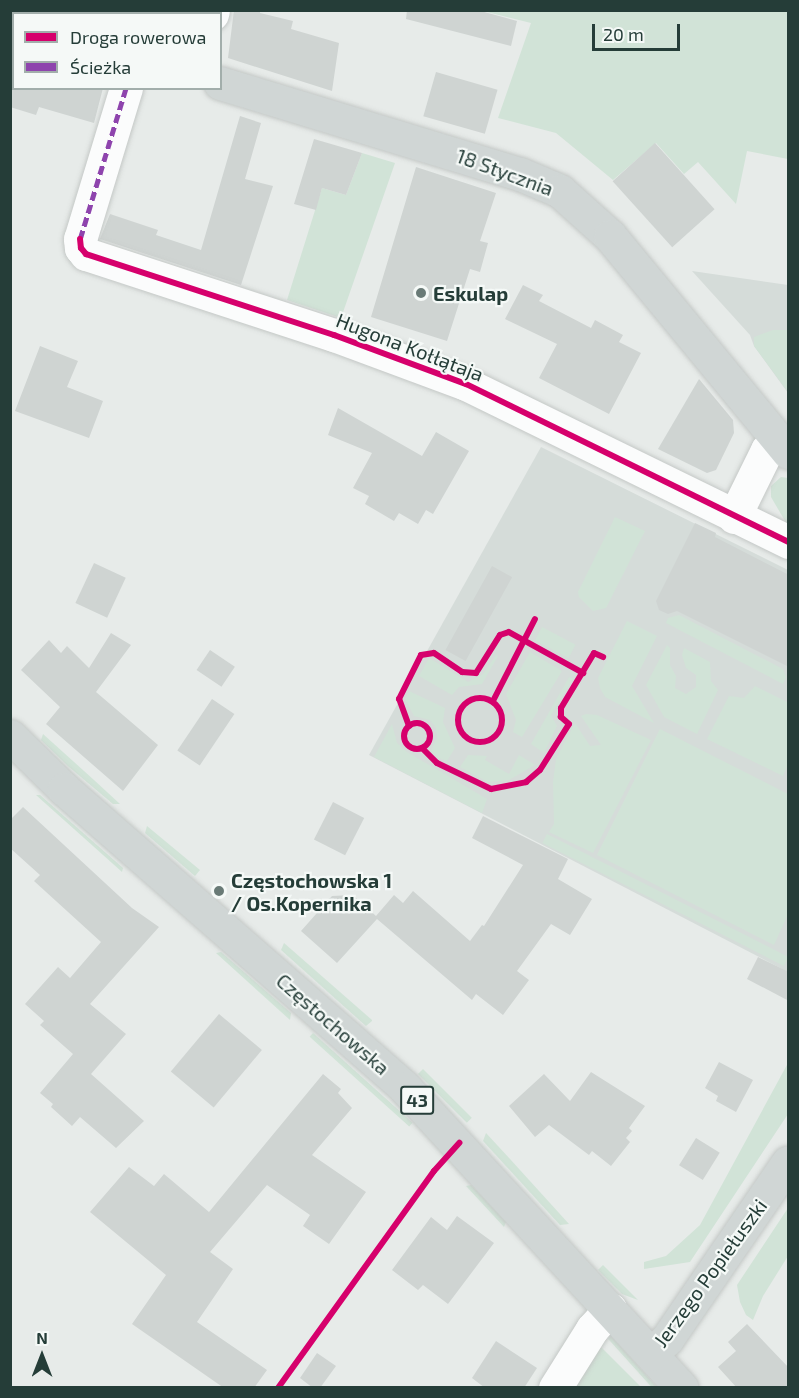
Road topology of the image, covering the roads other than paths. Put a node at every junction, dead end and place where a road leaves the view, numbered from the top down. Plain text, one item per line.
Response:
1 (222, 84) edge
2 (125, 90) edge
3 (783, 446) edge
4 (734, 517) junction
5 (789, 542) edge
6 (10, 736) edge
7 (789, 1162) edge
8 (610, 1309) junction
9 (651, 1354) junction
10 (555, 1388) edge
11 (682, 1388) edge

1 - 3 main road, 18 Stycznia
2 - 4 street, Hugona Kołłątaja
3 - 4 street
4 - 5 street, Hugona Kołłątaja
6 - 8 main road, Częstochowska / 43
7 - 9 main road, Jerzego Popiełuszki
8 - 9 main road, Częstochowska / 43
8 - 10 street
9 - 11 main road, Częstochowska / 43

